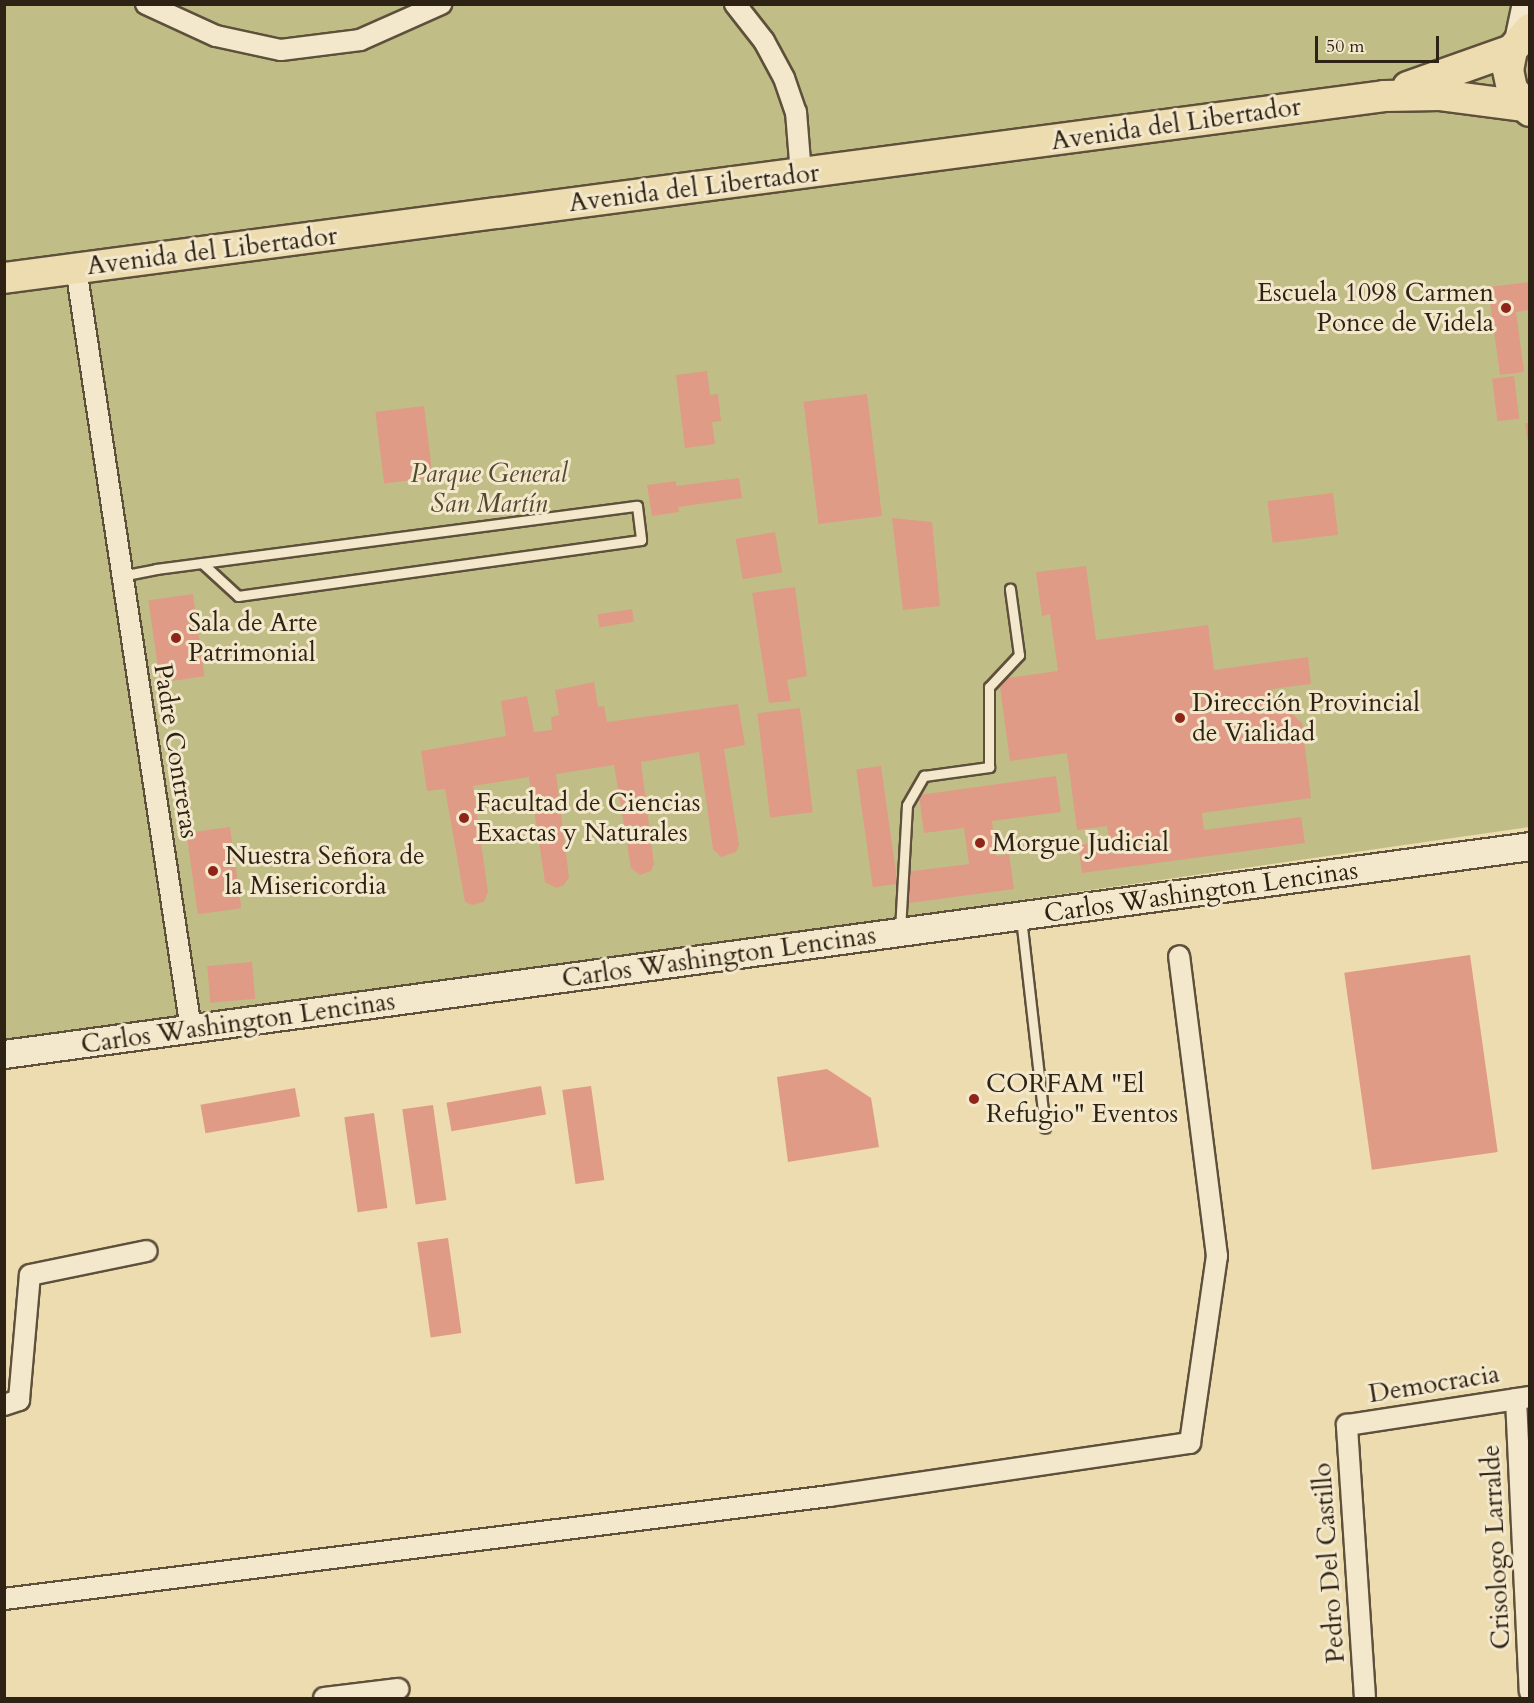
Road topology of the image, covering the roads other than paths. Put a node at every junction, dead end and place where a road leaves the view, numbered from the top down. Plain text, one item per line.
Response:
1 (146, 4) edge
2 (441, 4) edge
3 (735, 4) edge
4 (1525, 4) edge
5 (1520, 40) edge
6 (1384, 96) junction
7 (1526, 109) edge
8 (801, 174) junction
9 (76, 268) junction
10 (4, 278) edge
11 (202, 563) junction
12 (121, 576) junction
13 (1010, 589) dead end
14 (1530, 837) edge
15 (1530, 846) edge
16 (1434, 860) junction
17 (1021, 916) junction
18 (900, 933) junction
19 (1179, 956) dead end
20 (191, 1029) junction
21 (4, 1054) edge
22 (1045, 1128) dead end
23 (147, 1251) dead end
24 (1523, 1398) edge
25 (4, 1405) edge
26 (1347, 1425) joint
27 (4, 1599) edge
28 (398, 1689) dead end
29 (1530, 1692) edge
30 (324, 1698) edge
31 (1365, 1698) edge

1 - 2 street
3 - 8 street
4 - 5 street
5 - 6 main road, Avenida del Libertador
5 - 7 main road
6 - 7 main road, Avenida del Libertador
6 - 8 main road, Avenida del Libertador
8 - 9 main road, Avenida del Libertador
9 - 10 main road, Avenida del Libertador
9 - 12 street, Padre Contreras
11 - 11 lane
11 - 12 lane
12 - 20 street, Padre Contreras
13 - 18 lane
14 - 16 main road, Carlos Washington Lencinas
15 - 16 main road, Carlos Washington Lencinas
16 - 17 main road, Carlos Washington Lencinas
17 - 18 main road, Carlos Washington Lencinas
17 - 22 lane
18 - 20 main road, Carlos Washington Lencinas
19 - 27 street
20 - 21 main road, Carlos Washington Lencinas
23 - 25 street
24 - 26 street, Democracia
24 - 29 street, Crisologo Larralde
26 - 31 street, Pedro Del Castillo
28 - 30 street

